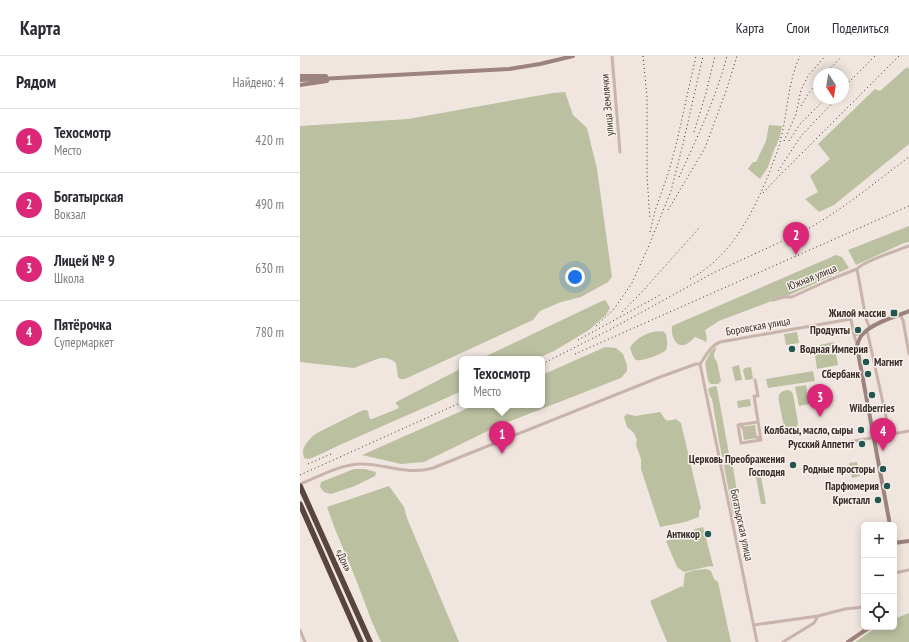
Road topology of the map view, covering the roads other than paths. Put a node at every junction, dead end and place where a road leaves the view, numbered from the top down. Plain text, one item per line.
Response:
1 (573, 56) edge
2 (612, 56) edge
3 (300, 76) edge
4 (360, 77) junction
5 (300, 80) edge
6 (300, 85) edge
7 (620, 152) dead end
8 (909, 246) edge
9 (857, 269) junction
10 (774, 300) dead end
11 (909, 311) edge
12 (900, 314) junction
13 (867, 330) junction
14 (854, 335) junction
15 (857, 347) junction
16 (909, 354) edge
17 (700, 364) junction
18 (755, 380) dead end
19 (758, 422) junction
20 (741, 424) junction
21 (909, 431) edge
22 (890, 435) junction
23 (873, 438) junction
24 (761, 440) junction
25 (822, 447) dead end
26 (300, 485) edge
27 (300, 504) edge
28 (889, 522) edge
29 (909, 541) edge
30 (897, 543) edge
31 (909, 570) edge
32 (897, 572) edge
33 (861, 607) edge
34 (818, 616) junction
35 (754, 625) junction
36 (300, 630) edge
37 (866, 630) edge
38 (305, 642) edge
39 (361, 642) edge
40 (370, 642) edge
41 (757, 642) edge
42 (783, 642) edge
43 (848, 642) edge

1 - 4 street
2 - 7 street, улица Землячки
3 - 4 street
4 - 5 street
4 - 6 street
8 - 9 street, Южная улица
9 - 10 street, Южная улица
9 - 13 street
11 - 12 street
12 - 13 street
12 - 16 street
13 - 14 street
13 - 15 street
13 - 22 street
14 - 15 street
14 - 17 street, Боровская улица
15 - 23 street
17 - 26 street
17 - 35 street, Богатырская улица
18 - 19 street
19 - 20 street
19 - 24 street
20 - 24 street
20 - 24 street
21 - 22 street
22 - 23 street
23 - 25 street
23 - 28 street
26 - 40 highway, «Дон»
27 - 39 highway, «Дон»
29 - 30 street
31 - 32 street
33 - 34 street
34 - 35 street
34 - 42 street
35 - 41 street, Богатырская улица
36 - 38 street
37 - 43 street

